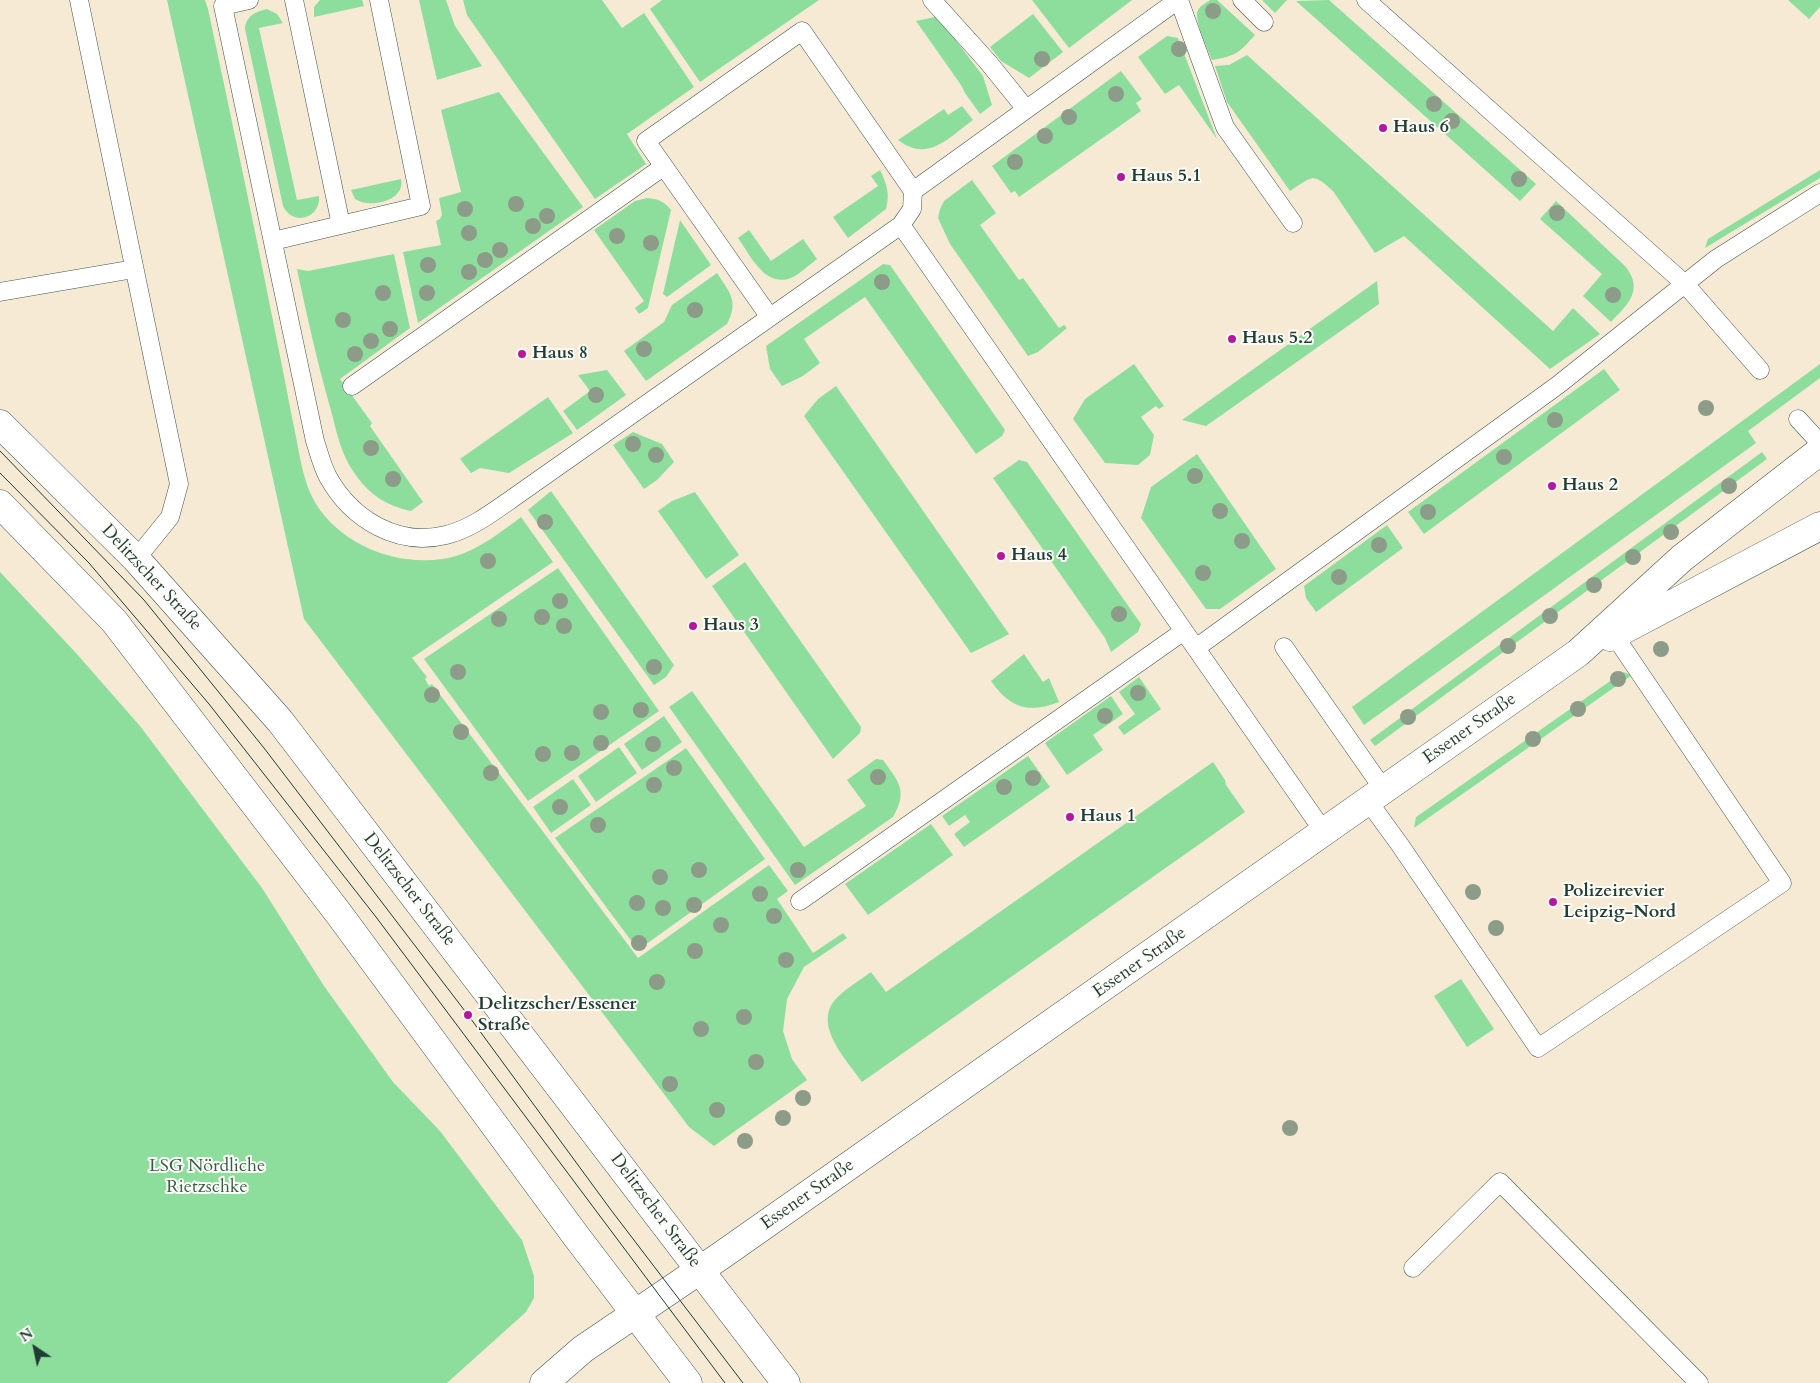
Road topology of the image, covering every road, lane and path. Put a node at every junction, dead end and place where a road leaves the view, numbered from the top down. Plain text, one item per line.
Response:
1 (79, 0) edge
2 (249, 0) edge
3 (294, 0) edge
4 (379, 0) edge
5 (932, 0) edge
6 (1179, 0) edge
7 (1242, 0) edge
8 (1366, 0) edge
9 (222, 2) edge
10 (1264, 22) dead end
11 (1026, 109) junction
12 (663, 167) junction
13 (913, 191) junction
14 (1820, 193) edge
15 (1293, 222) dead end
16 (341, 225) junction
17 (901, 225) junction
18 (273, 241) junction
19 (134, 269) junction
20 (1685, 284) junction
21 (0, 292) edge
22 (769, 316) junction
23 (1760, 370) dead end
24 (352, 386) dead end
25 (1798, 418) dead end
26 (0, 424) edge
27 (1820, 443) edge
28 (1820, 451) edge
29 (0, 504) edge
30 (1820, 526) edge
31 (136, 559) junction
32 (1184, 631) junction
33 (1614, 635) junction
34 (1284, 647) dead end
35 (1196, 648) junction
36 (1578, 653) junction
37 (1376, 795) junction
38 (1324, 832) junction
39 (800, 901) dead end
40 (1413, 1268) dead end
41 (700, 1270) junction
42 (635, 1312) junction
43 (544, 1383) edge
44 (688, 1383) edge
45 (786, 1383) edge
46 (1699, 1383) edge

1 - 19 lane
2 - 9 lane
3 - 16 lane
4 - 16 lane
5 - 11 lane
6 - 11 lane
6 - 15 lane
7 - 10 lane
8 - 20 lane
9 - 18 lane
11 - 13 lane
12 - 13 lane
12 - 22 lane
12 - 24 lane
13 - 17 lane
14 - 20 lane
16 - 18 lane
17 - 22 lane
17 - 32 lane
18 - 22 lane
19 - 21 lane
19 - 31 lane
20 - 23 lane
20 - 35 lane
25 - 27 lane
26 - 31 main road, Delitzscher Straße
28 - 36 main road, Essener Straße
29 - 42 main road
30 - 33 main road, Essener Straße
31 - 41 main road, Delitzscher Straße
32 - 35 lane
32 - 39 lane
33 - 36 main road, Essener Straße
33 - 37 lane
34 - 37 lane
35 - 38 lane
36 - 37 main road, Essener Straße
37 - 38 main road, Essener Straße
38 - 41 main road, Essener Straße
40 - 46 lane
41 - 42 main road, Essener Straße
41 - 45 main road, Delitzscher Straße
42 - 43 main road, Essener Straße
42 - 44 main road

